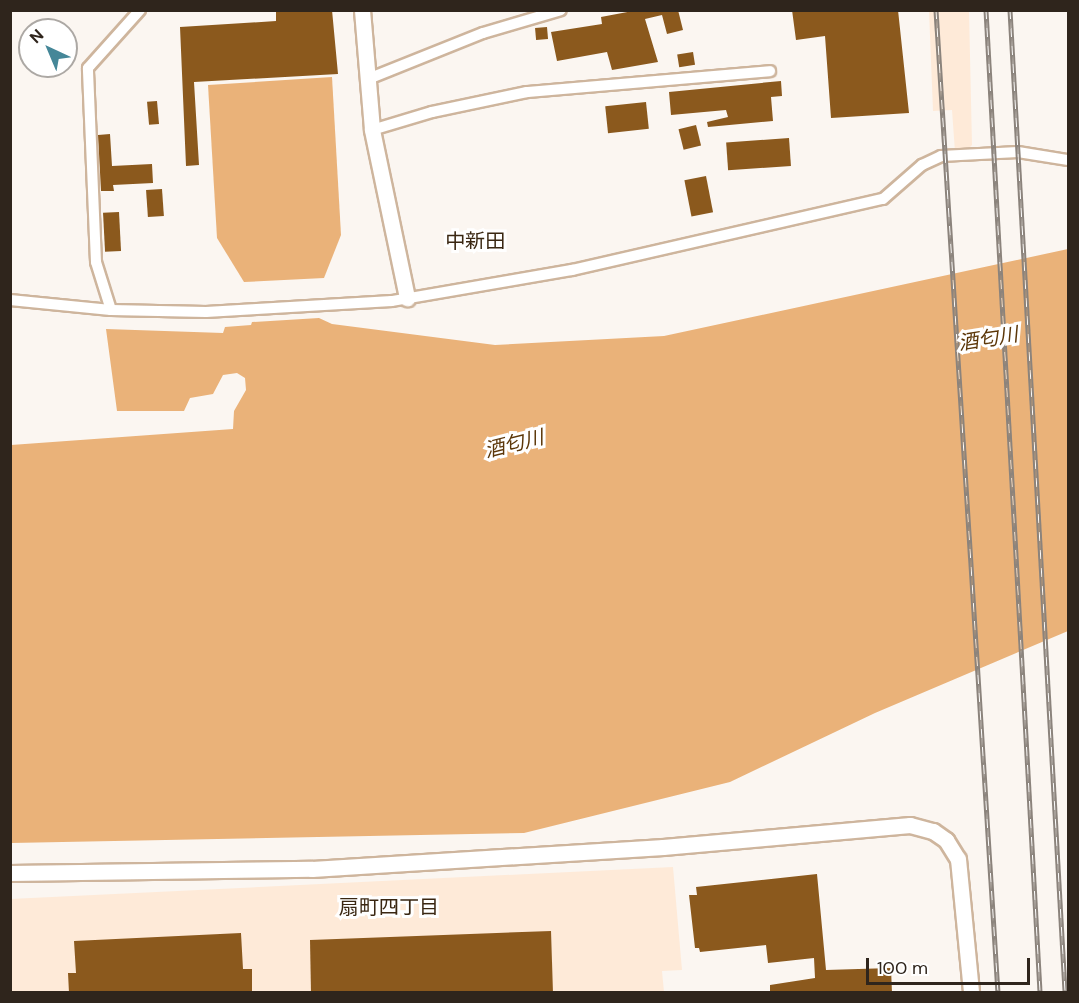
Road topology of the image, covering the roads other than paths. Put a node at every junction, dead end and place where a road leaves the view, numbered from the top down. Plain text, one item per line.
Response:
1 (140, 10) edge
2 (362, 10) edge
3 (561, 10) edge
4 (770, 71) dead end
5 (368, 79) junction
6 (372, 130) junction
7 (1068, 160) edge
8 (407, 298) junction
9 (10, 300) edge
10 (111, 310) junction
11 (10, 873) edge
12 (971, 993) edge

1 - 10 street
2 - 5 street
3 - 5 street
4 - 6 street
5 - 6 street
6 - 8 street
7 - 8 street
8 - 10 street
9 - 10 street
11 - 12 street

